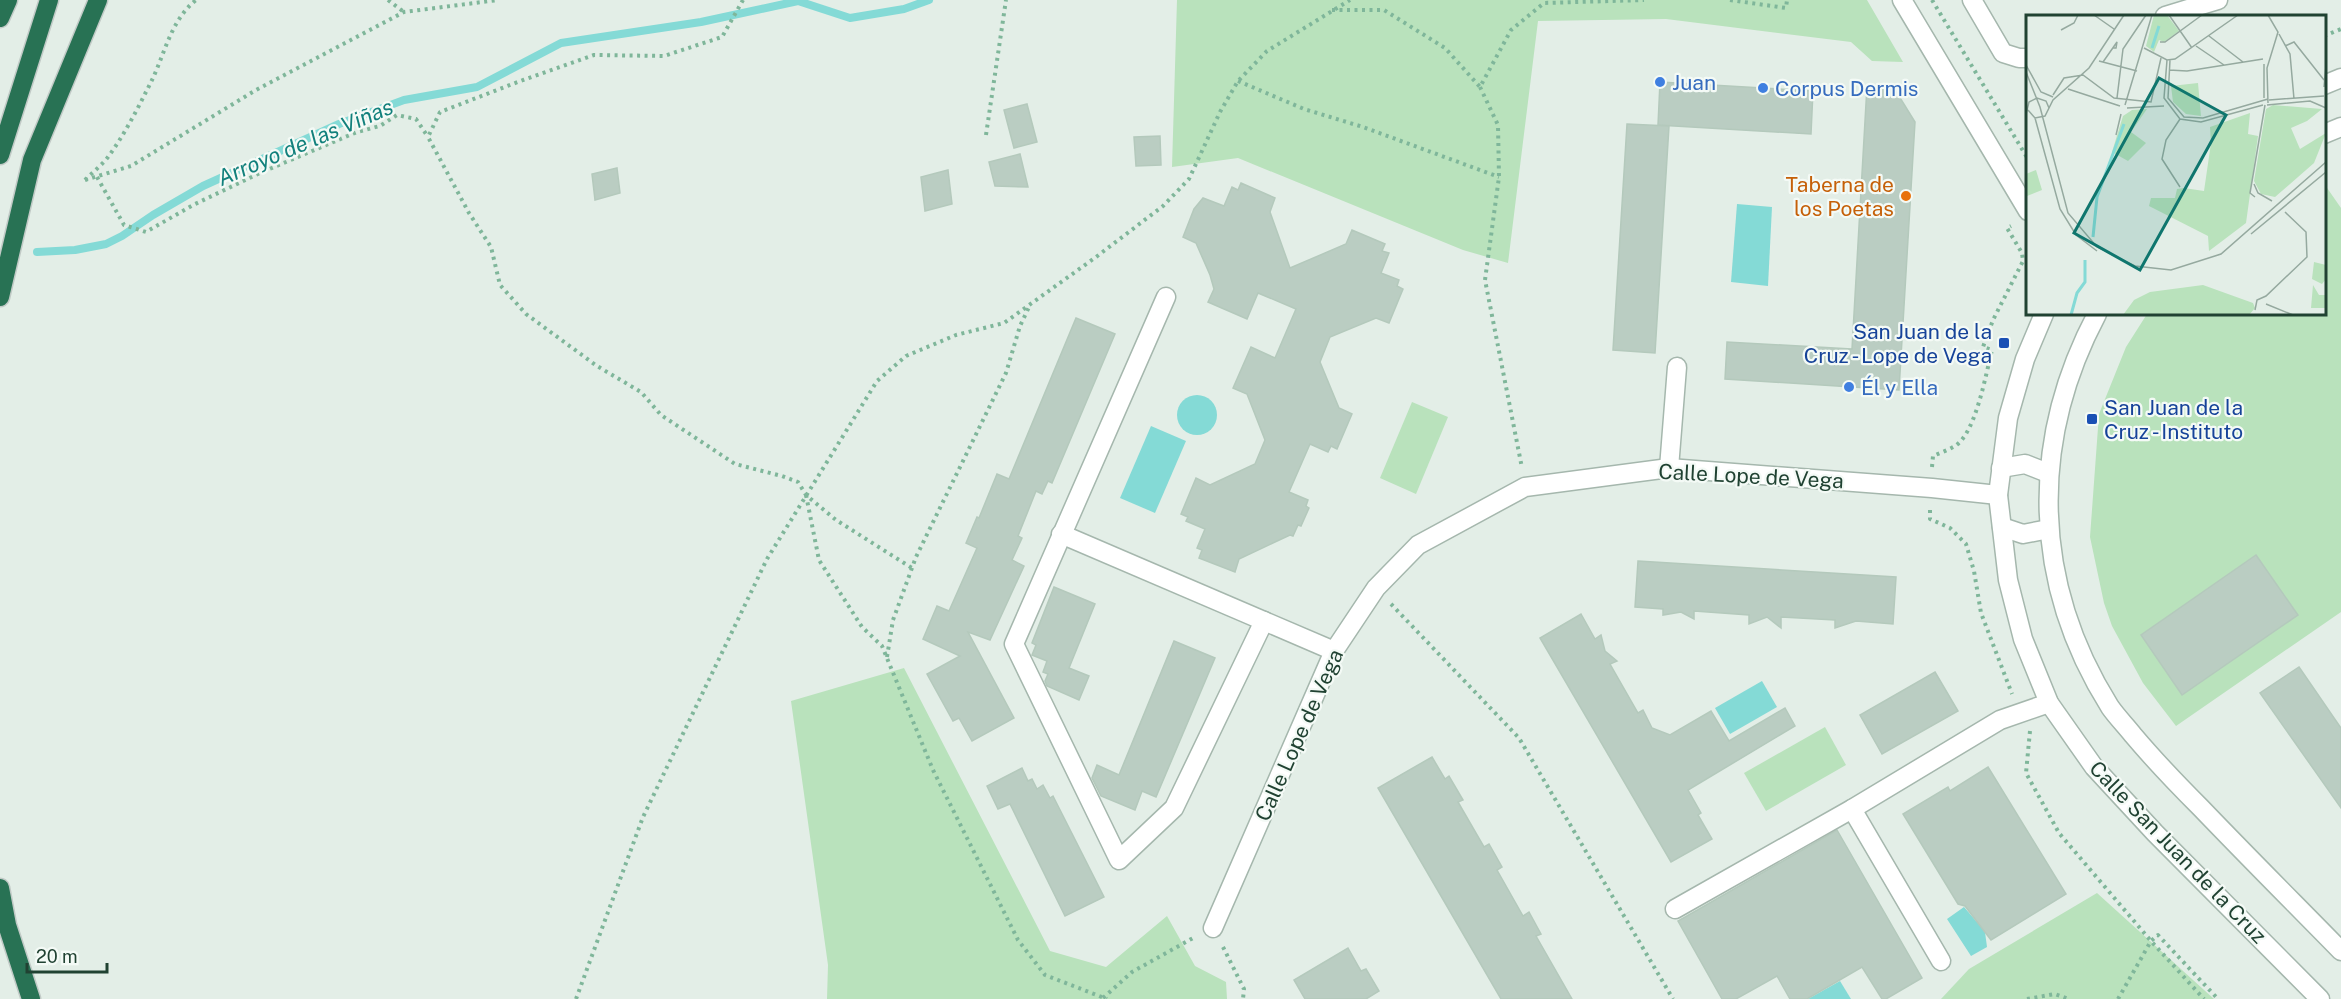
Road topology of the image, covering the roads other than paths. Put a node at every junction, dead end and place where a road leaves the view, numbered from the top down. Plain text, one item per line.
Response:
1 (8, 0) edge
2 (49, 0) edge
3 (98, 0) edge
4 (1902, 0) edge
5 (1972, 0) edge
6 (2218, 0) edge
7 (2168, 15) edge
8 (0, 18) edge
9 (2026, 57) edge
10 (2341, 78) edge
11 (2326, 85) edge
12 (2341, 127) edge
13 (2326, 134) edge
14 (0, 155) edge
15 (2026, 208) edge
16 (0, 297) edge
17 (1166, 297) dead end
18 (2044, 315) edge
19 (2097, 315) edge
20 (1677, 367) dead end
21 (1669, 468) junction
22 (2001, 468) junction
23 (2048, 473) junction
24 (1998, 495) junction
25 (2002, 527) junction
26 (2049, 529) junction
27 (1061, 534) junction
28 (1264, 621) junction
29 (1334, 651) junction
30 (2049, 703) junction
31 (1852, 809) junction
32 (0, 888) edge
33 (1675, 909) dead end
34 (1213, 928) road end
35 (2341, 951) edge
36 (1941, 961) dead end
37 (31, 999) edge
38 (2320, 999) edge

1 - 8 highway
2 - 14 highway
3 - 16 highway
4 - 15 street
5 - 9 street
6 - 7 street
10 - 11 street
12 - 13 street
17 - 27 street
18 - 22 street, Calle San Juan de la Cruz
19 - 23 street
20 - 21 street
21 - 24 street, Calle Lope de Vega
21 - 29 street, Calle Lope de Vega
22 - 23 street
22 - 24 street, Calle San Juan de la Cruz
23 - 26 street
24 - 25 street, Calle San Juan de la Cruz
25 - 26 street
25 - 30 street, Calle San Juan de la Cruz
26 - 35 street
27 - 28 street
27 - 28 street
28 - 29 street
29 - 34 street, Calle Lope de Vega
30 - 31 street
30 - 38 street, Calle San Juan de la Cruz
31 - 33 street
31 - 36 street
32 - 37 highway

